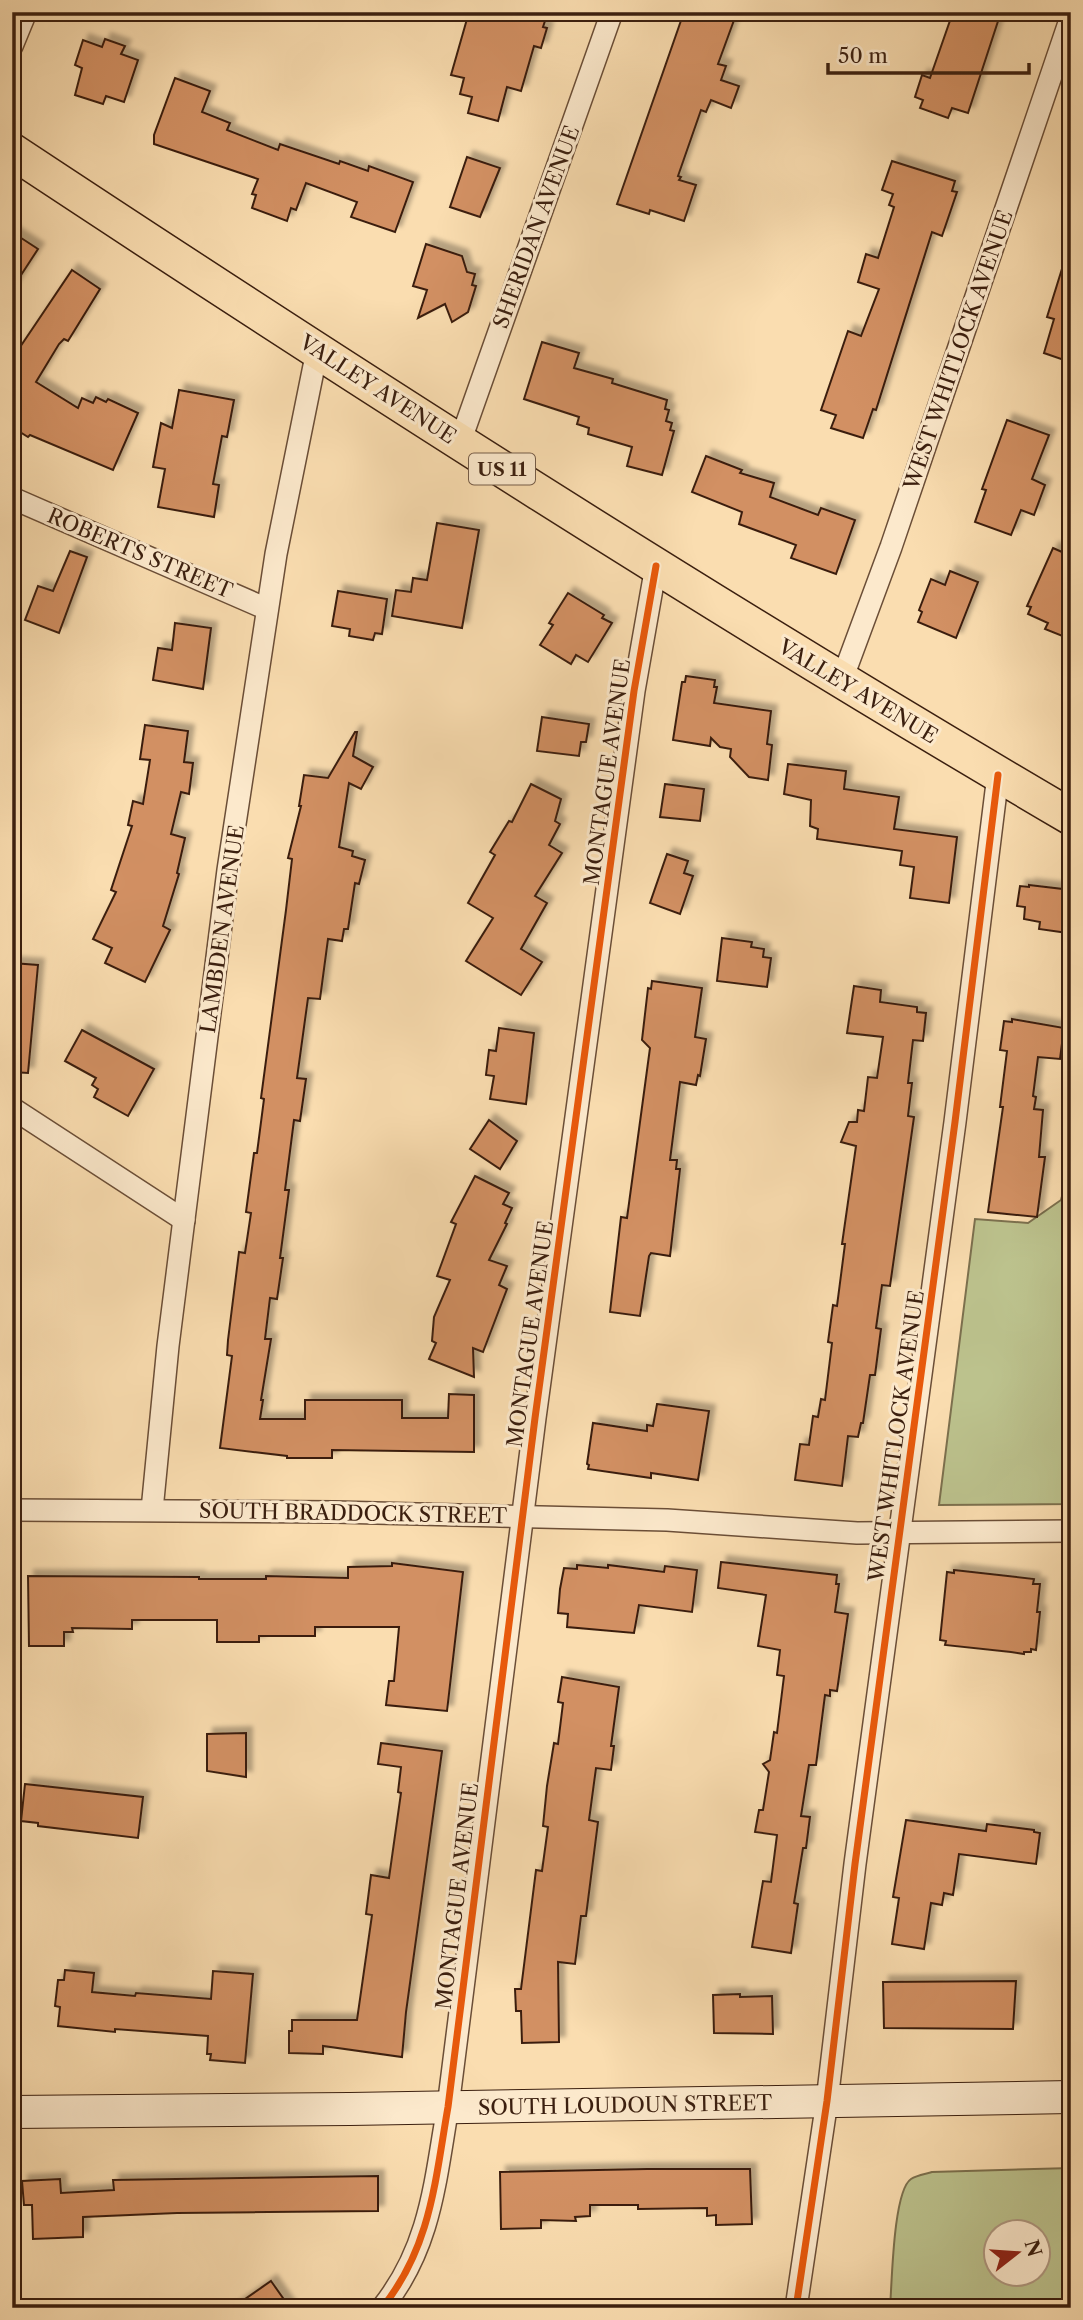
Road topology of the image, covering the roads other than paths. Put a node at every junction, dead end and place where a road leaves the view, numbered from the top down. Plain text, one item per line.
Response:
1 (26, 12) edge
2 (612, 12) edge
3 (1071, 17) edge
4 (12, 46) edge
5 (12, 151) edge
6 (317, 351) junction
7 (460, 442) junction
8 (12, 498) edge
9 (656, 566) junction
10 (267, 609) junction
11 (841, 682) junction
12 (998, 775) junction
13 (1071, 817) edge
14 (12, 1108) edge
15 (184, 1220) junction
16 (12, 1510) edge
17 (152, 1510) junction
18 (523, 1517) junction
19 (1071, 1531) edge
20 (901, 1533) junction
21 (1071, 2097) edge
22 (827, 2101) junction
23 (448, 2108) junction
24 (12, 2112) edge
25 (382, 2308) edge
26 (796, 2308) edge

1 - 4 street
2 - 7 street, SHERIDAN AVENUE
3 - 11 street, WEST WHITLOCK AVENUE
5 - 6 main road, VALLEY AVENUE / US 11
6 - 7 main road, VALLEY AVENUE / US 11
6 - 10 street, LAMBDEN AVENUE
7 - 9 main road, VALLEY AVENUE / US 11
8 - 10 street, ROBERTS STREET
9 - 11 main road, VALLEY AVENUE / US 11
9 - 18 street, MONTAGUE AVENUE
10 - 15 street, LAMBDEN AVENUE
11 - 12 main road, VALLEY AVENUE / US 11
12 - 13 main road, VALLEY AVENUE / US 11
12 - 20 street, WEST WHITLOCK AVENUE
14 - 15 street
15 - 17 street, LAMBDEN AVENUE
16 - 17 street, SOUTH BRADDOCK STREET
17 - 18 street, SOUTH BRADDOCK STREET
18 - 20 street, SOUTH BRADDOCK STREET
18 - 23 street, MONTAGUE AVENUE
19 - 20 street, SOUTH BRADDOCK STREET
20 - 22 street, WEST WHITLOCK AVENUE
21 - 22 street, SOUTH LOUDOUN STREET
22 - 23 street, SOUTH LOUDOUN STREET
22 - 26 street, WEST WHITLOCK AVENUE
23 - 24 street, SOUTH LOUDOUN STREET
23 - 25 street, MONTAGUE AVENUE

